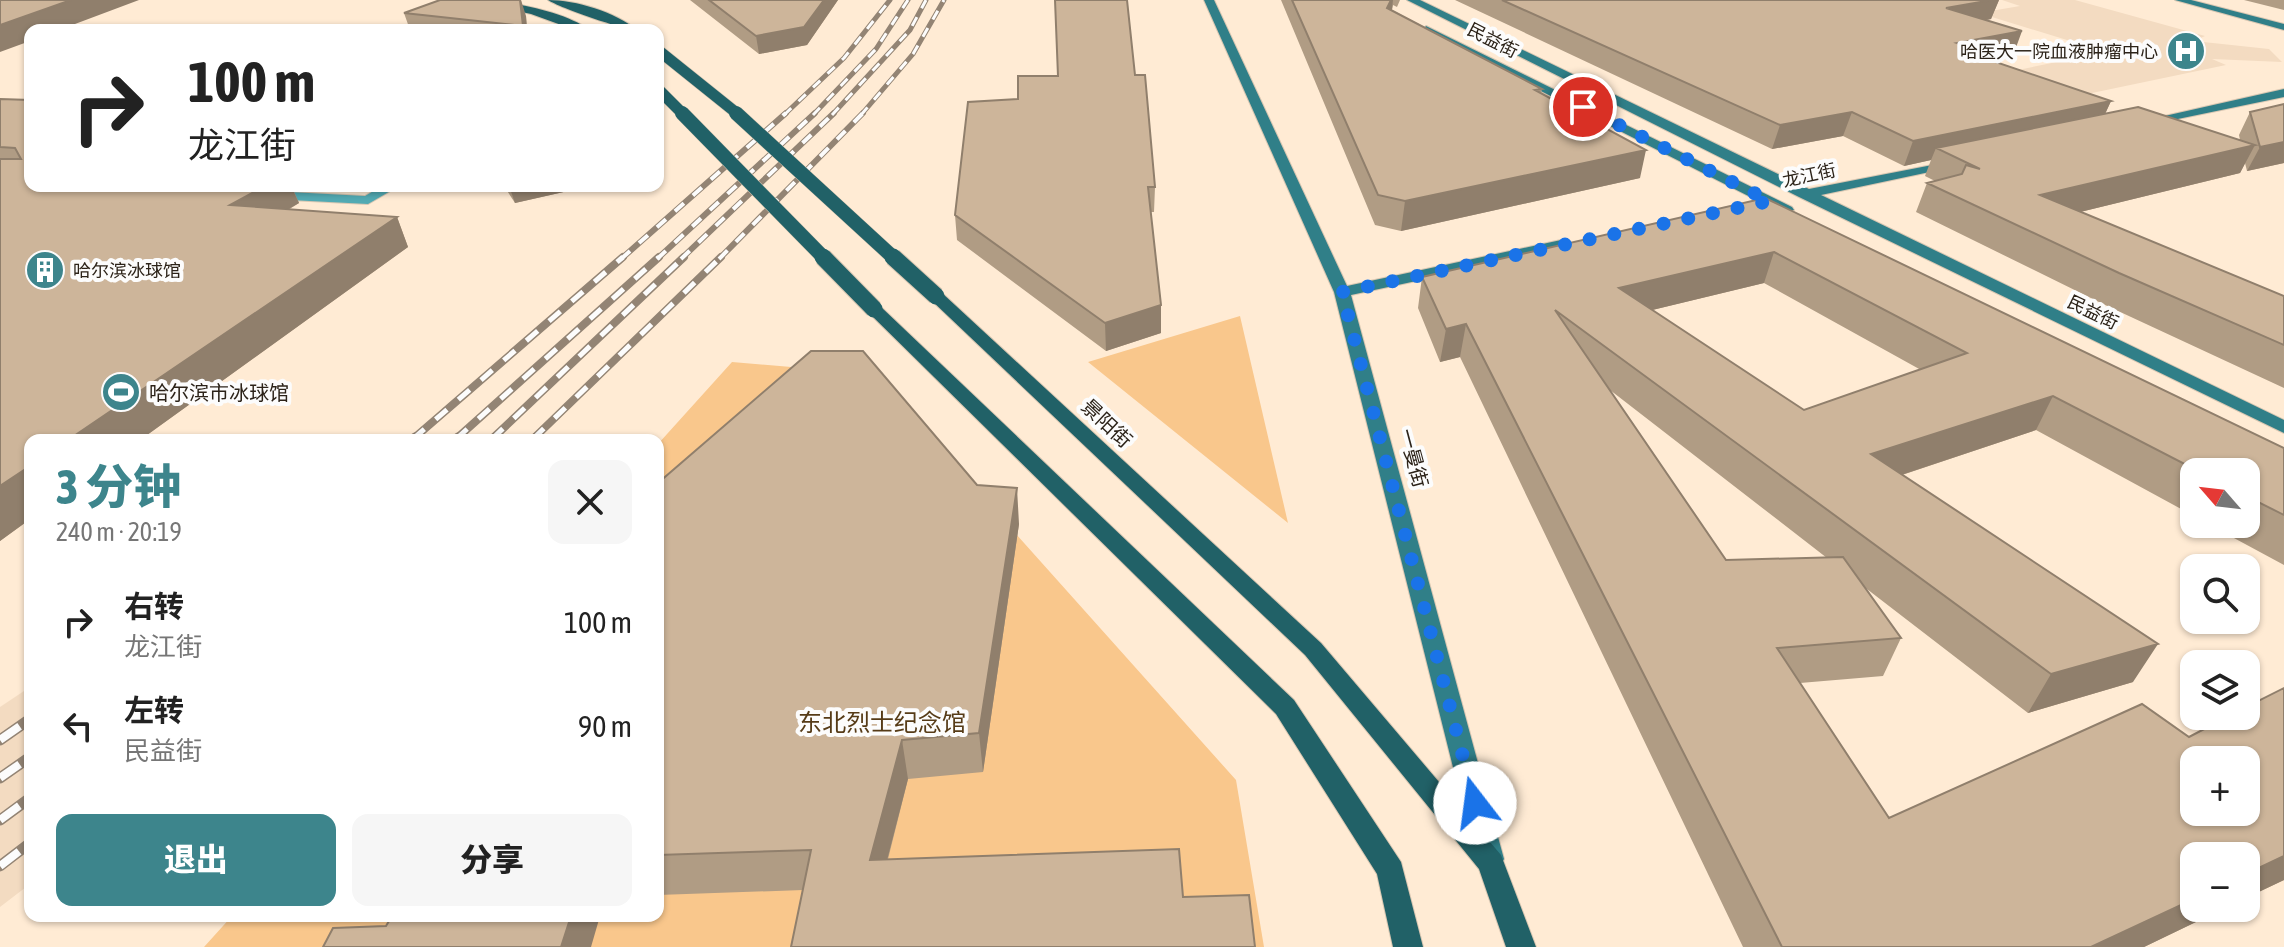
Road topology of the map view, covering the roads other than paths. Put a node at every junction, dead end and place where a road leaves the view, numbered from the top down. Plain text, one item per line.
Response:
1 (472, 0) edge
2 (553, 0) edge
3 (1209, 0) edge
4 (1412, 0) edge
5 (2180, 0) edge
6 (1410, 21) edge
7 (569, 24) edge
8 (622, 24) edge
9 (2284, 27) edge
10 (664, 55) edge
11 (2284, 93) edge
12 (664, 95) edge
13 (2130, 125) edge
14 (1975, 158) edge
15 (382, 192) edge
16 (1805, 194) junction
17 (262, 195) dead end
18 (1770, 201) junction
19 (1739, 208) edge
20 (1798, 216) edge
21 (1571, 243) edge
22 (1342, 292) junction
23 (2284, 427) edge
24 (1491, 863) junction
25 (1408, 947) edge
26 (1521, 947) edge

1 - 7 main road
2 - 8 main road
3 - 22 main road, 一曼街
4 - 16 main road, 民益街
5 - 9 main road
6 - 18 main road, 民益街
10 - 24 main road, 景阳街, bridge
11 - 13 main road
12 - 25 main road, bridge
14 - 16 main road, 龙江街
15 - 17 street
16 - 18 main road, 龙江街
16 - 23 main road, 民益街
18 - 19 main road, 龙江街
18 - 20 main road, 民益街
21 - 22 main road
22 - 24 main road, 一曼街
24 - 26 main road, 一曼街

